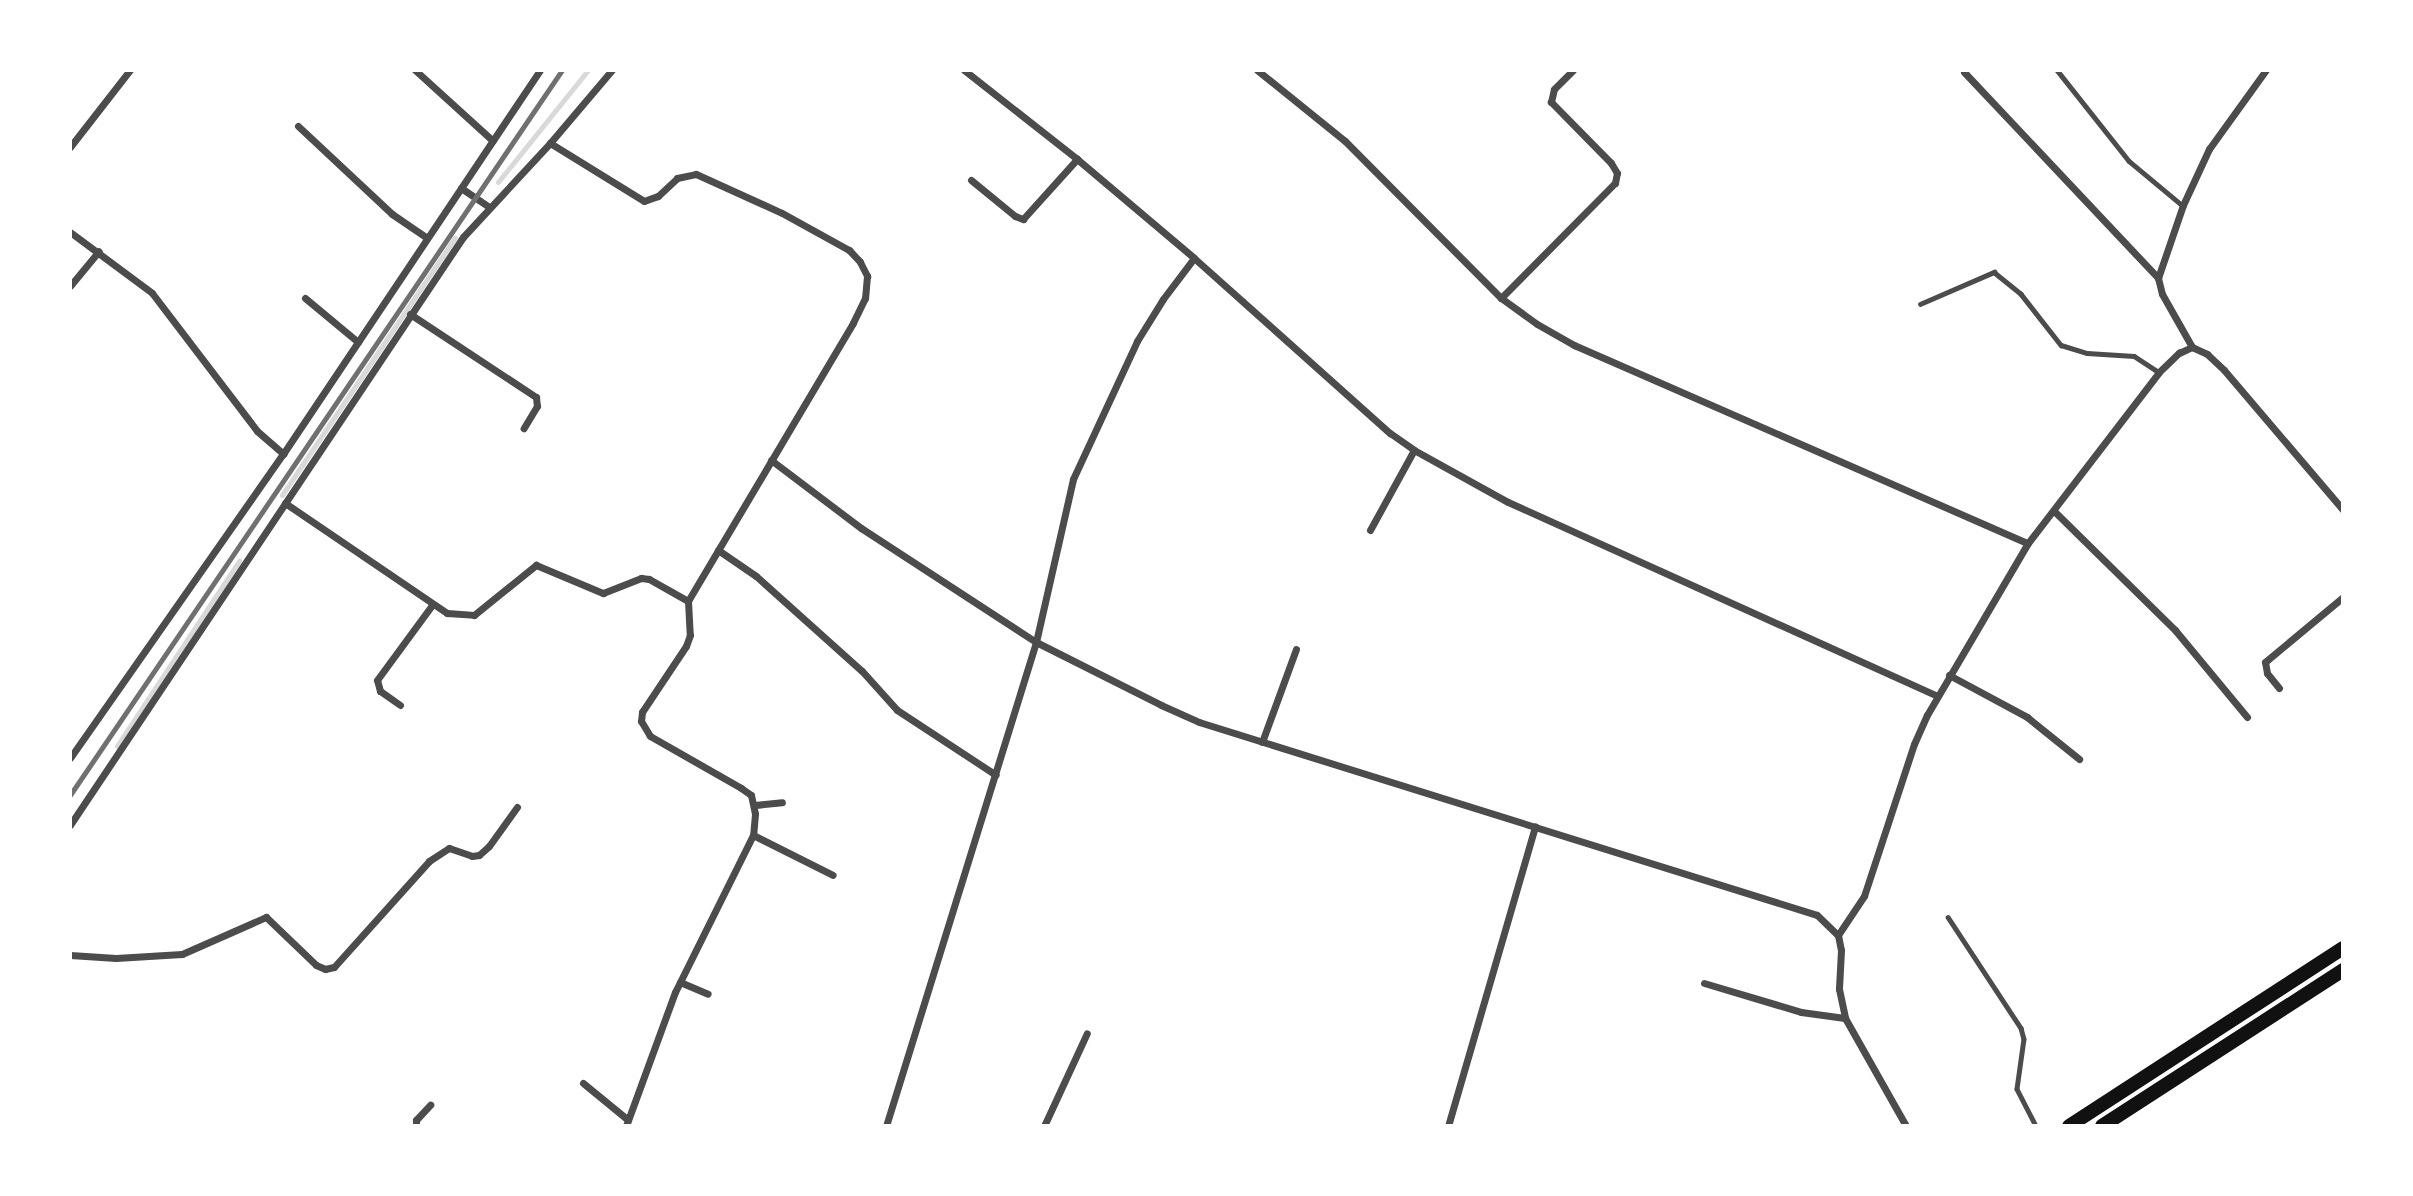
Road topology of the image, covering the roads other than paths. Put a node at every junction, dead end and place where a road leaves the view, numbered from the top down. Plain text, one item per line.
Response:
1 (130, 70) edge
2 (415, 70) edge
3 (540, 70) edge
4 (612, 70) edge
5 (964, 70) edge
6 (1258, 70) edge
7 (1573, 70) edge
8 (2057, 70) edge
9 (2266, 70) edge
10 (1964, 71) edge
11 (298, 126) dead end
12 (493, 141) junction
13 (550, 143) junction
14 (70, 146) edge
15 (1077, 159) junction
16 (971, 180) dead end
17 (461, 188) junction
18 (2183, 205) junction
19 (488, 206) junction
20 (70, 232) edge
21 (427, 238) junction
22 (99, 251) junction
23 (1194, 257) junction
24 (2158, 278) junction
25 (70, 286) edge
26 (306, 298) dead end
27 (1501, 298) junction
28 (1920, 304) dead end
29 (410, 314) junction
30 (358, 342) junction
31 (2192, 347) junction
32 (2159, 372) junction
33 (524, 428) dead end
34 (1414, 450) junction
35 (283, 454) junction
36 (771, 460) junction
37 (285, 503) junction
38 (2343, 510) edge
39 (2054, 511) junction
40 (1370, 530) dead end
41 (2028, 543) junction
42 (718, 550) junction
43 (2343, 597) edge
44 (688, 601) junction
45 (432, 605) junction
46 (1036, 642) junction
47 (1296, 649) dead end
48 (1949, 676) junction
49 (2279, 688) dead end
50 (1937, 696) junction
51 (400, 705) dead end
52 (2248, 717) dead end
53 (1262, 742) junction
54 (70, 758) edge
55 (2079, 759) dead end
56 (996, 775) junction
57 (782, 802) dead end
58 (755, 805) junction
59 (517, 807) dead end
60 (70, 825) edge
61 (1535, 826) junction
62 (753, 835) junction
63 (832, 875) dead end
64 (1948, 917) dead end
65 (1838, 935) junction
66 (2343, 948) edge
67 (70, 955) edge
68 (2343, 970) edge
69 (680, 982) junction
70 (1704, 983) dead end
71 (708, 994) dead end
72 (1845, 1018) junction
73 (1087, 1033) dead end
74 (583, 1083) dead end
75 (430, 1105) dead end
76 (627, 1123) edge
77 (416, 1126) edge
78 (887, 1126) edge
79 (1044, 1126) edge
80 (1448, 1126) edge
81 (1906, 1126) edge
82 (2036, 1126) edge
83 (2069, 1126) edge
84 (2102, 1126) edge

1 - 14 street
2 - 12 street
3 - 12 street
4 - 13 street
5 - 15 street
6 - 27 street
7 - 27 street
8 - 18 lane
9 - 18 street
10 - 24 street
11 - 21 street
12 - 17 street
13 - 19 street
13 - 36 street
15 - 16 street
15 - 23 street
17 - 19 street
17 - 21 street
18 - 24 street
19 - 29 street
20 - 22 street
21 - 30 street
22 - 25 street
22 - 35 street
23 - 34 street
23 - 46 street
24 - 31 street
26 - 30 street
27 - 41 street
28 - 32 lane
29 - 33 street
29 - 37 street
30 - 35 street
31 - 32 street
31 - 38 street
32 - 39 street
34 - 40 street
34 - 50 street
35 - 54 street
36 - 42 street
36 - 46 street
37 - 45 street
37 - 60 street
39 - 41 street
39 - 52 street
41 - 48 street
42 - 44 street
42 - 56 street
43 - 49 street
44 - 45 street
44 - 58 street
45 - 51 street
46 - 53 street
46 - 56 street
47 - 53 street
48 - 50 street
48 - 55 street
50 - 65 street
53 - 61 street
56 - 78 street
57 - 58 street
58 - 62 street
59 - 67 street
61 - 65 street
61 - 80 street
62 - 63 street
62 - 69 street
64 - 82 lane
65 - 72 street
66 - 83 main road
68 - 84 main road
69 - 71 street
69 - 76 street
70 - 72 street
72 - 81 street
73 - 79 street
74 - 76 street
75 - 77 street

